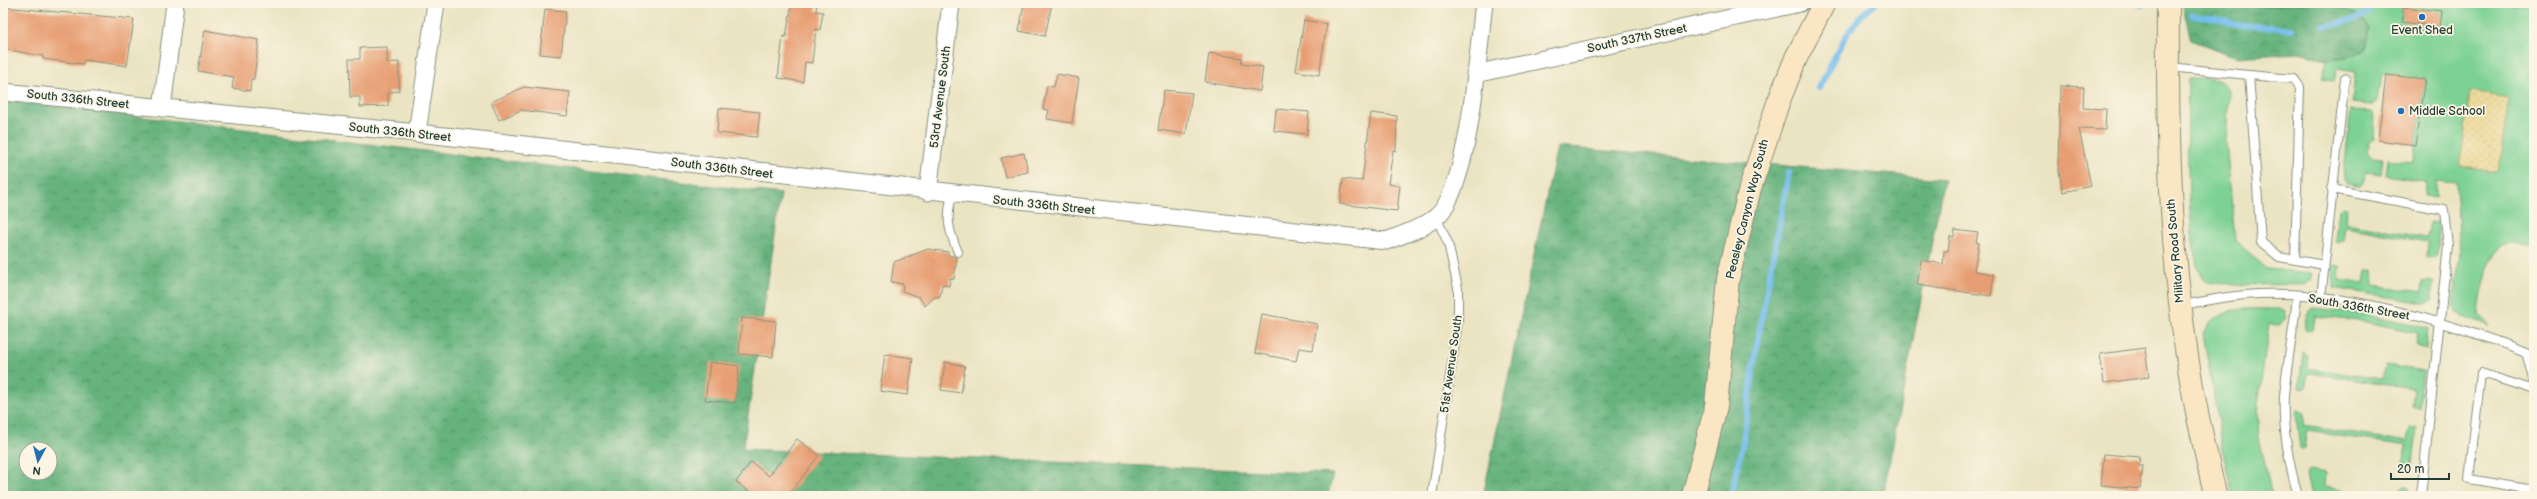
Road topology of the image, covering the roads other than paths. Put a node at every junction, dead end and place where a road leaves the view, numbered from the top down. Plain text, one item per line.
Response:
1 (175, 3) edge
2 (436, 3) edge
3 (950, 3) edge
4 (1484, 3) edge
5 (1800, 3) edge
6 (1824, 3) edge
7 (2168, 3) edge
8 (2168, 67) junction
9 (1475, 74) junction
10 (2248, 75) junction
11 (2345, 78) dead end
12 (3, 92) edge
13 (162, 108) junction
14 (417, 133) junction
15 (2332, 189) junction
16 (928, 192) junction
17 (952, 194) junction
18 (1436, 218) junction
19 (958, 252) dead end
20 (2295, 260) junction
21 (2324, 265) junction
22 (2297, 296) junction
23 (2321, 298) junction
24 (2180, 306) junction
25 (2441, 323) junction
26 (2526, 352) junction
27 (2534, 355) edge
28 (2534, 383) edge
29 (2534, 390) edge
30 (2534, 490) edge
31 (1432, 496) edge
32 (1693, 496) edge
33 (2216, 496) edge
34 (2298, 496) edge
35 (2421, 496) edge

1 - 13 street
2 - 14 street
3 - 16 street, 53rd Avenue South
4 - 9 street
5 - 9 street, South 337th Street
6 - 32 street, Peasley Canyon Way South
7 - 8 street, Military Road South
8 - 10 lane
8 - 24 street, Military Road South
9 - 18 street
10 - 20 lane
10 - 20 lane
11 - 15 lane
12 - 13 street, South 336th Street
13 - 14 street, South 336th Street
14 - 16 street, South 336th Street
15 - 21 lane
15 - 25 lane
16 - 17 street, South 336th Street
17 - 18 street, South 336th Street
17 - 19 lane
18 - 31 lane, 51st Avenue South
20 - 21 lane
21 - 23 lane
22 - 23 lane, South 336th Street
22 - 24 lane, South 336th Street
22 - 34 lane
23 - 25 lane, South 336th Street
24 - 33 street, Military Road South
25 - 26 lane, South 336th Street
25 - 35 lane
26 - 27 lane, South 336th Street
26 - 28 lane
29 - 30 lane

